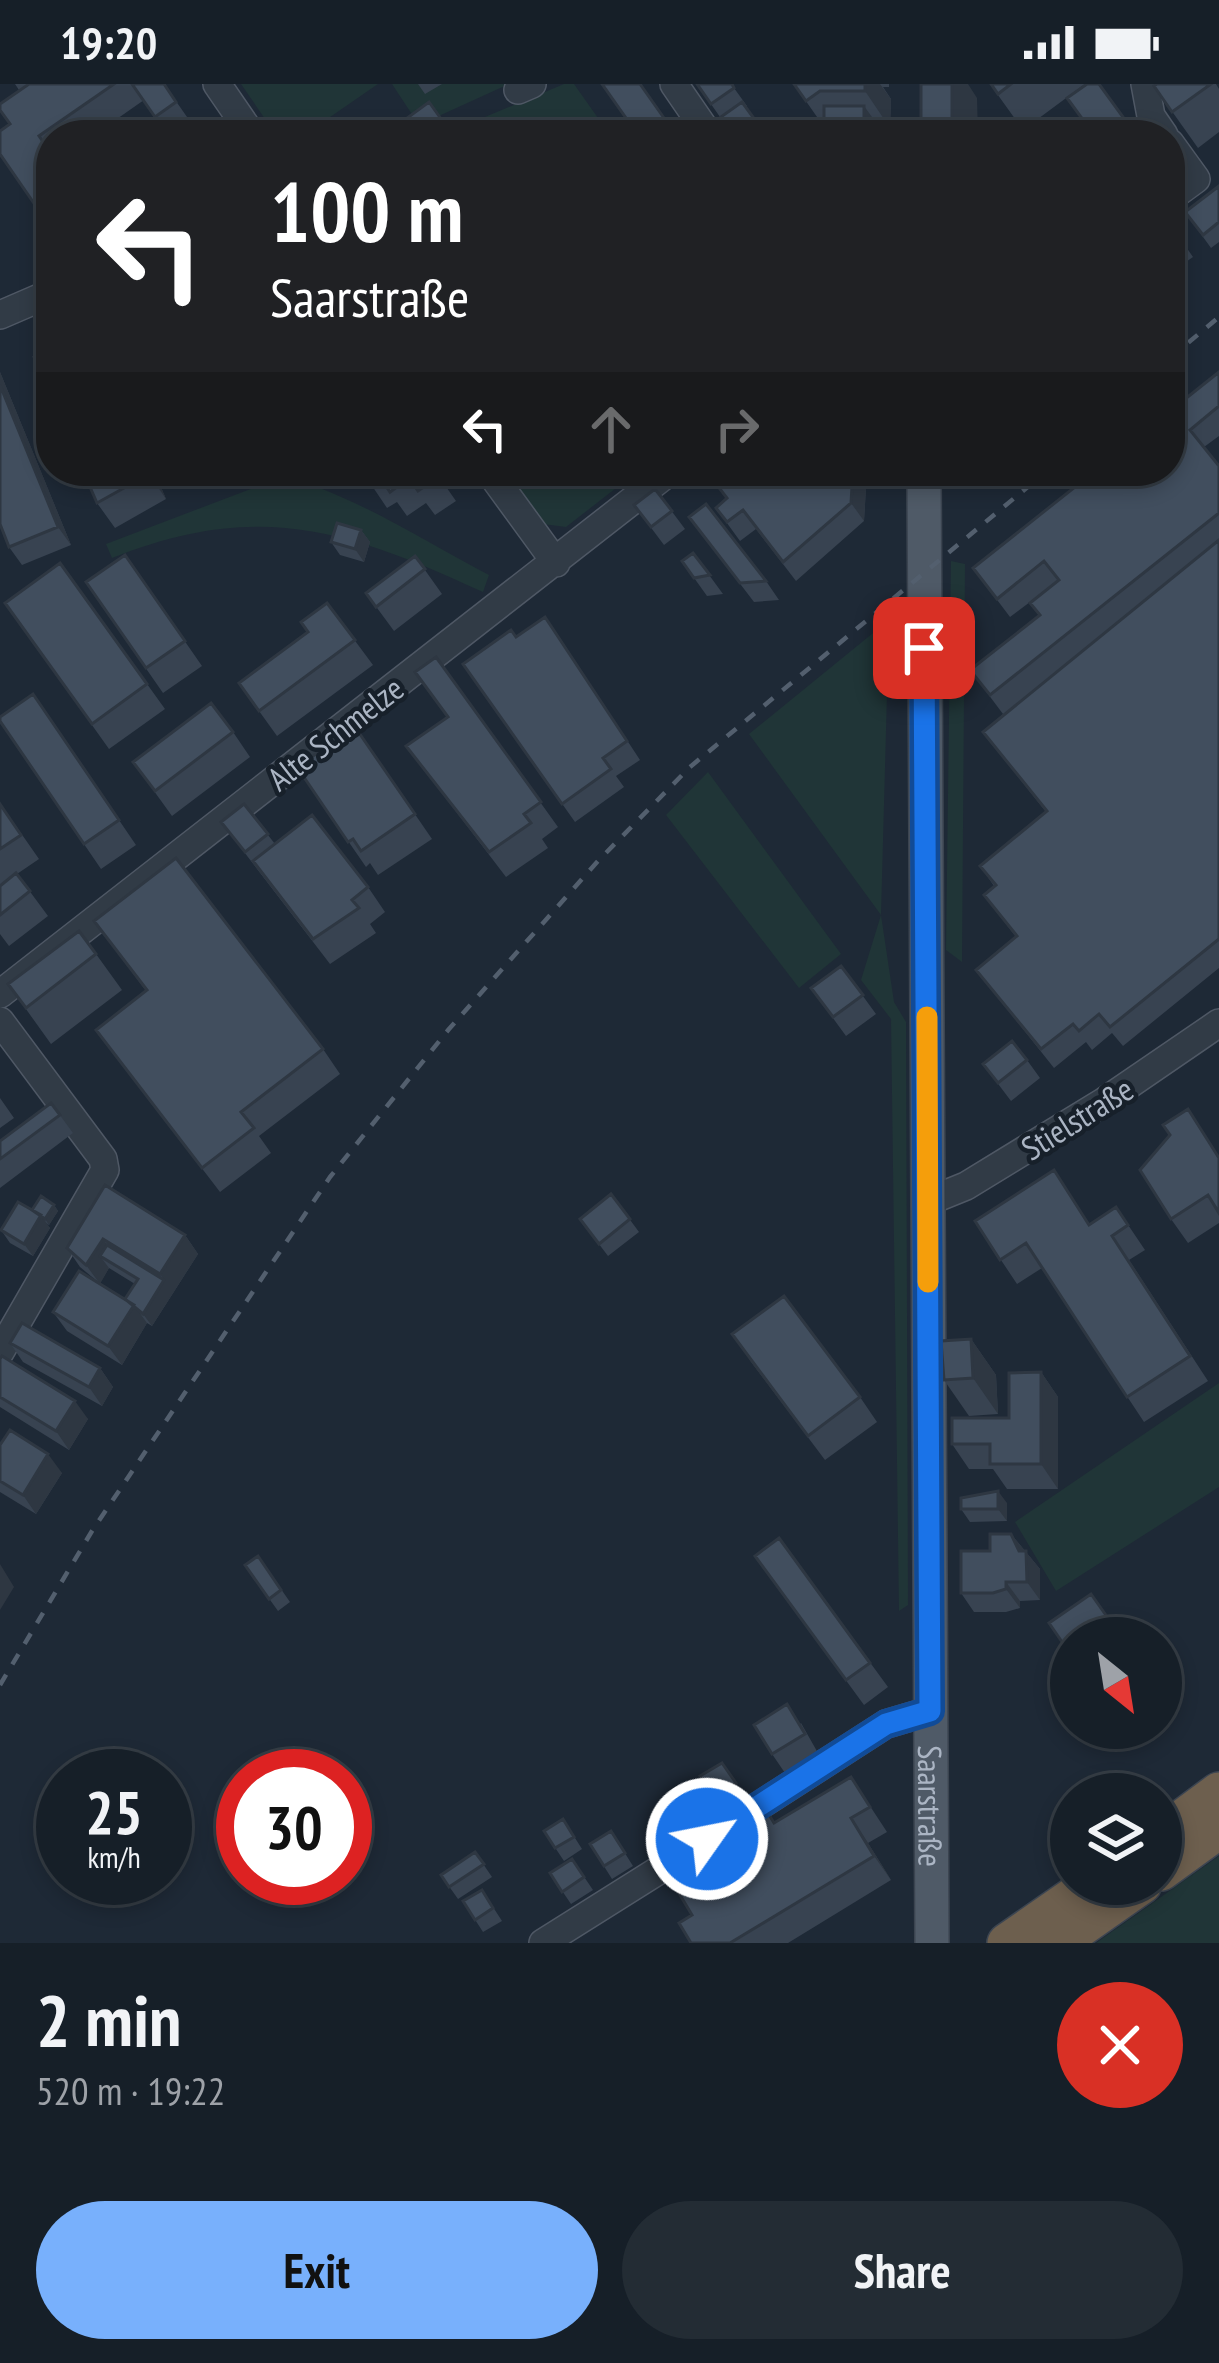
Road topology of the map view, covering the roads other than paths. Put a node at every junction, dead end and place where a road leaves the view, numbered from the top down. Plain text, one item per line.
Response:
1 (217, 84) edge
2 (674, 84) edge
3 (1145, 84) edge
4 (242, 120) edge
5 (699, 120) edge
6 (1153, 120) edge
7 (1219, 161) edge
8 (1185, 164) edge
9 (1196, 179) junction
10 (1185, 187) edge
11 (36, 299) edge
12 (0, 314) edge
13 (500, 486) edge
14 (651, 486) edge
15 (924, 486) edge
16 (556, 563) junction
17 (0, 994) edge
18 (0, 1021) edge
19 (1219, 1022) edge
20 (929, 1201) junction
21 (0, 1352) edge
22 (930, 1711) junction
23 (1219, 1792) edge
24 (1182, 1819) edge
25 (1219, 1828) edge
26 (1182, 1855) edge
27 (1061, 1905) edge
28 (1112, 1905) edge
29 (932, 1931) edge
30 (543, 1943) edge
31 (1006, 1943) edge
32 (1058, 1943) edge

1 - 4 street
2 - 5 street
3 - 6 street
7 - 9 street
8 - 9 street
9 - 10 street
11 - 12 street
13 - 16 street
14 - 16 street, Alte Schmelze
15 - 20 main road, Saarstraße
16 - 17 street, Alte Schmelze
18 - 21 street
19 - 20 street, Stielstraße
20 - 22 main road, Saarstraße
22 - 29 main road, Saarstraße
22 - 30 street
23 - 24 highway
25 - 26 highway
27 - 31 highway
28 - 32 highway

